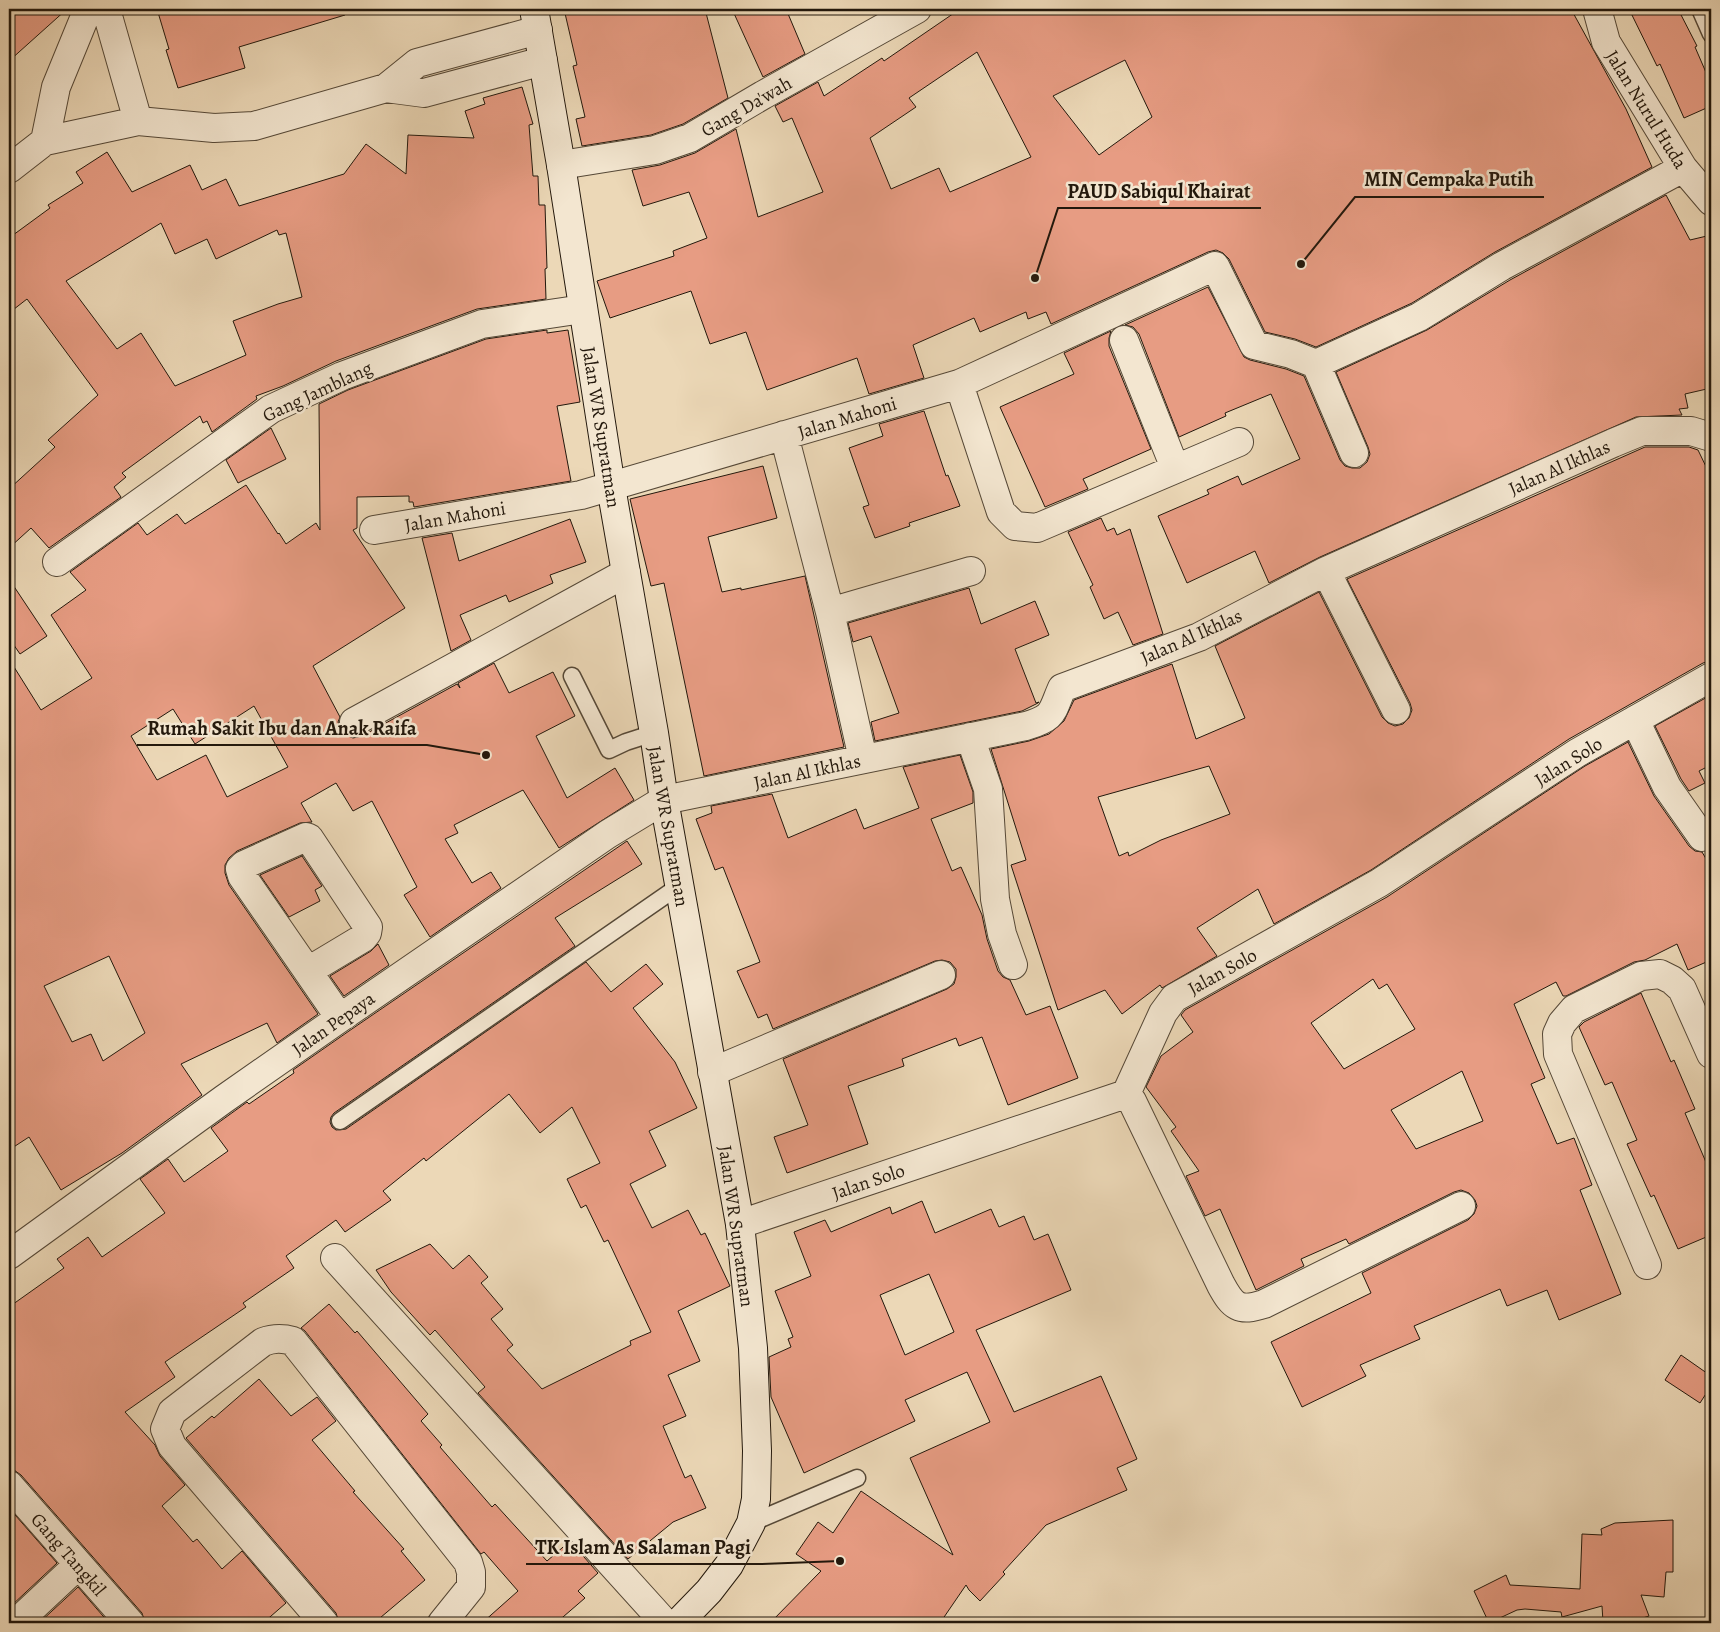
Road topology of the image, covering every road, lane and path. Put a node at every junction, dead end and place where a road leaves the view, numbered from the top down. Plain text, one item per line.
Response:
1 (88, 9) edge
2 (106, 9) edge
3 (917, 9) edge
4 (1597, 9) edge
5 (1700, 9) edge
6 (536, 19) edge
7 (1711, 34) edge
8 (543, 60) junction
9 (386, 88) junction
10 (138, 121) junction
11 (45, 141) junction
12 (561, 165) junction
13 (1683, 168) junction
14 (9, 169) edge
15 (1711, 202) edge
16 (583, 309) junction
17 (1124, 340) dead end
18 (1316, 364) junction
19 (959, 384) junction
20 (784, 436) junction
21 (1711, 437) edge
22 (1239, 442) dead end
23 (1354, 453) dead end
24 (1175, 468) junction
25 (611, 487) junction
26 (374, 530) dead end
27 (58, 562) dead end
28 (1326, 570) junction
29 (971, 571) dead end
30 (626, 573) junction
31 (830, 612) junction
32 (572, 676) dead end
33 (1711, 677) edge
34 (1396, 710) dead end
35 (1635, 720) junction
36 (354, 722) dead end
37 (654, 733) junction
38 (970, 737) junction
39 (863, 759) junction
40 (664, 800) junction
41 (1702, 837) dead end
42 (679, 886) junction
43 (1013, 965) dead end
44 (308, 971) junction
45 (941, 974) dead end
46 (340, 1018) junction
47 (1711, 1054) edge
48 (712, 1072) junction
49 (1126, 1094) junction
50 (340, 1121) dead end
51 (1462, 1206) dead end
52 (740, 1224) junction
53 (9, 1255) edge
54 (335, 1258) dead end
55 (1647, 1265) dead end
56 (857, 1478) dead end
57 (9, 1485) edge
58 (751, 1523) junction
59 (78, 1565) junction
60 (16, 1623) edge
61 (130, 1623) edge
62 (324, 1623) edge
63 (442, 1623) edge
64 (665, 1623) edge
65 (678, 1623) edge

1 - 11 street
2 - 10 street
3 - 12 street, Gang Da'wah
4 - 13 street, Jalan Nurul Huda
5 - 7 lane
6 - 8 street, Jalan WR Supratman
6 - 9 street
8 - 9 street
8 - 12 street, Jalan WR Supratman
9 - 10 street
10 - 11 street
11 - 14 street
12 - 16 street, Jalan WR Supratman
13 - 15 street, Jalan Nurul Huda
13 - 18 street
16 - 25 street, Jalan WR Supratman
16 - 27 street, Gang Jamblang
17 - 24 street
18 - 19 street, Jalan Mahoni
18 - 23 street
19 - 20 street, Jalan Mahoni
19 - 24 street
20 - 25 street, Jalan Mahoni
20 - 31 street
21 - 28 street, Jalan Al Ikhlas
22 - 24 street
25 - 26 street, Jalan Mahoni
25 - 30 street, Jalan WR Supratman
28 - 34 street
28 - 38 street, Jalan Al Ikhlas
29 - 31 street
30 - 36 street
30 - 37 street, Jalan WR Supratman
31 - 39 street
32 - 37 lane
33 - 35 street, Jalan Solo
35 - 41 street
35 - 49 street, Jalan Solo
37 - 40 street, Jalan WR Supratman
38 - 39 street, Jalan Al Ikhlas
38 - 43 street
39 - 40 street, Jalan Al Ikhlas
40 - 42 street, Jalan WR Supratman
40 - 46 street, Jalan Pepaya
42 - 48 street, Jalan WR Supratman
42 - 50 lane
44 - 44 street
44 - 46 street
45 - 48 street
46 - 53 street, Jalan Pepaya
47 - 55 street
48 - 52 street, Jalan WR Supratman
49 - 51 street
49 - 52 street, Jalan Solo
52 - 58 street, Jalan WR Supratman
54 - 64 street
56 - 58 lane
57 - 59 street, Gang Tangkil
58 - 65 street, Jalan WR Supratman
59 - 60 street
59 - 61 street, Gang Tangkil
62 - 63 street

